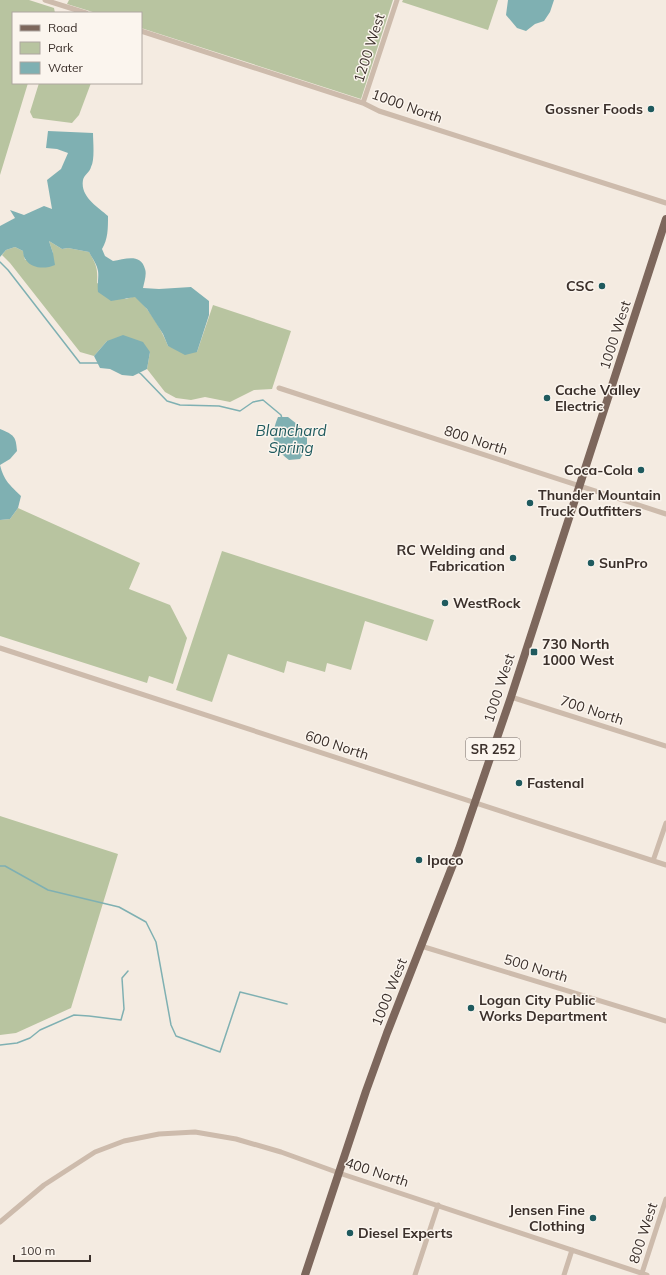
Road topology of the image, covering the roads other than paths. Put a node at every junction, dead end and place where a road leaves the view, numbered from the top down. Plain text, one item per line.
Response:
1 (45, 0) edge
2 (397, 0) edge
3 (83, 12) edge
4 (142, 31) edge
5 (363, 103) junction
6 (666, 203) edge
7 (666, 218) edge
8 (279, 388) dead end
9 (579, 486) junction
10 (666, 514) edge
11 (0, 648) edge
12 (511, 697) junction
13 (666, 746) edge
14 (474, 803) junction
15 (666, 823) edge
16 (653, 861) junction
17 (666, 865) edge
18 (422, 946) junction
19 (666, 1021) edge
20 (339, 1173) junction
21 (666, 1199) edge
22 (438, 1205) junction
23 (0, 1222) edge
24 (572, 1250) junction
25 (644, 1274) edge
26 (305, 1275) edge
27 (415, 1275) edge
28 (564, 1275) edge

1 - 3 street
2 - 5 street, 1200 West
4 - 5 street, 1000 North
5 - 6 street, 1000 North
7 - 9 main road, 1000 West / SR 252
8 - 9 street, 800 North
9 - 10 street, 800 North
9 - 12 main road, 1000 West / SR 252
11 - 14 street, 600 North
12 - 13 street, 700 North
12 - 14 main road, 1000 West / SR 252
14 - 16 street, 600 North
14 - 18 main road, 1000 West / SR 252
15 - 16 street
16 - 17 street, 600 North
18 - 19 street, 500 North
18 - 20 main road, 1000 West / SR 252
20 - 22 street, 400 North
20 - 23 street, 400 North
20 - 26 main road, 1000 West / SR 252
21 - 25 street, 800 West
22 - 24 street, 400 North
22 - 27 street
24 - 25 street, 400 North
24 - 28 street

